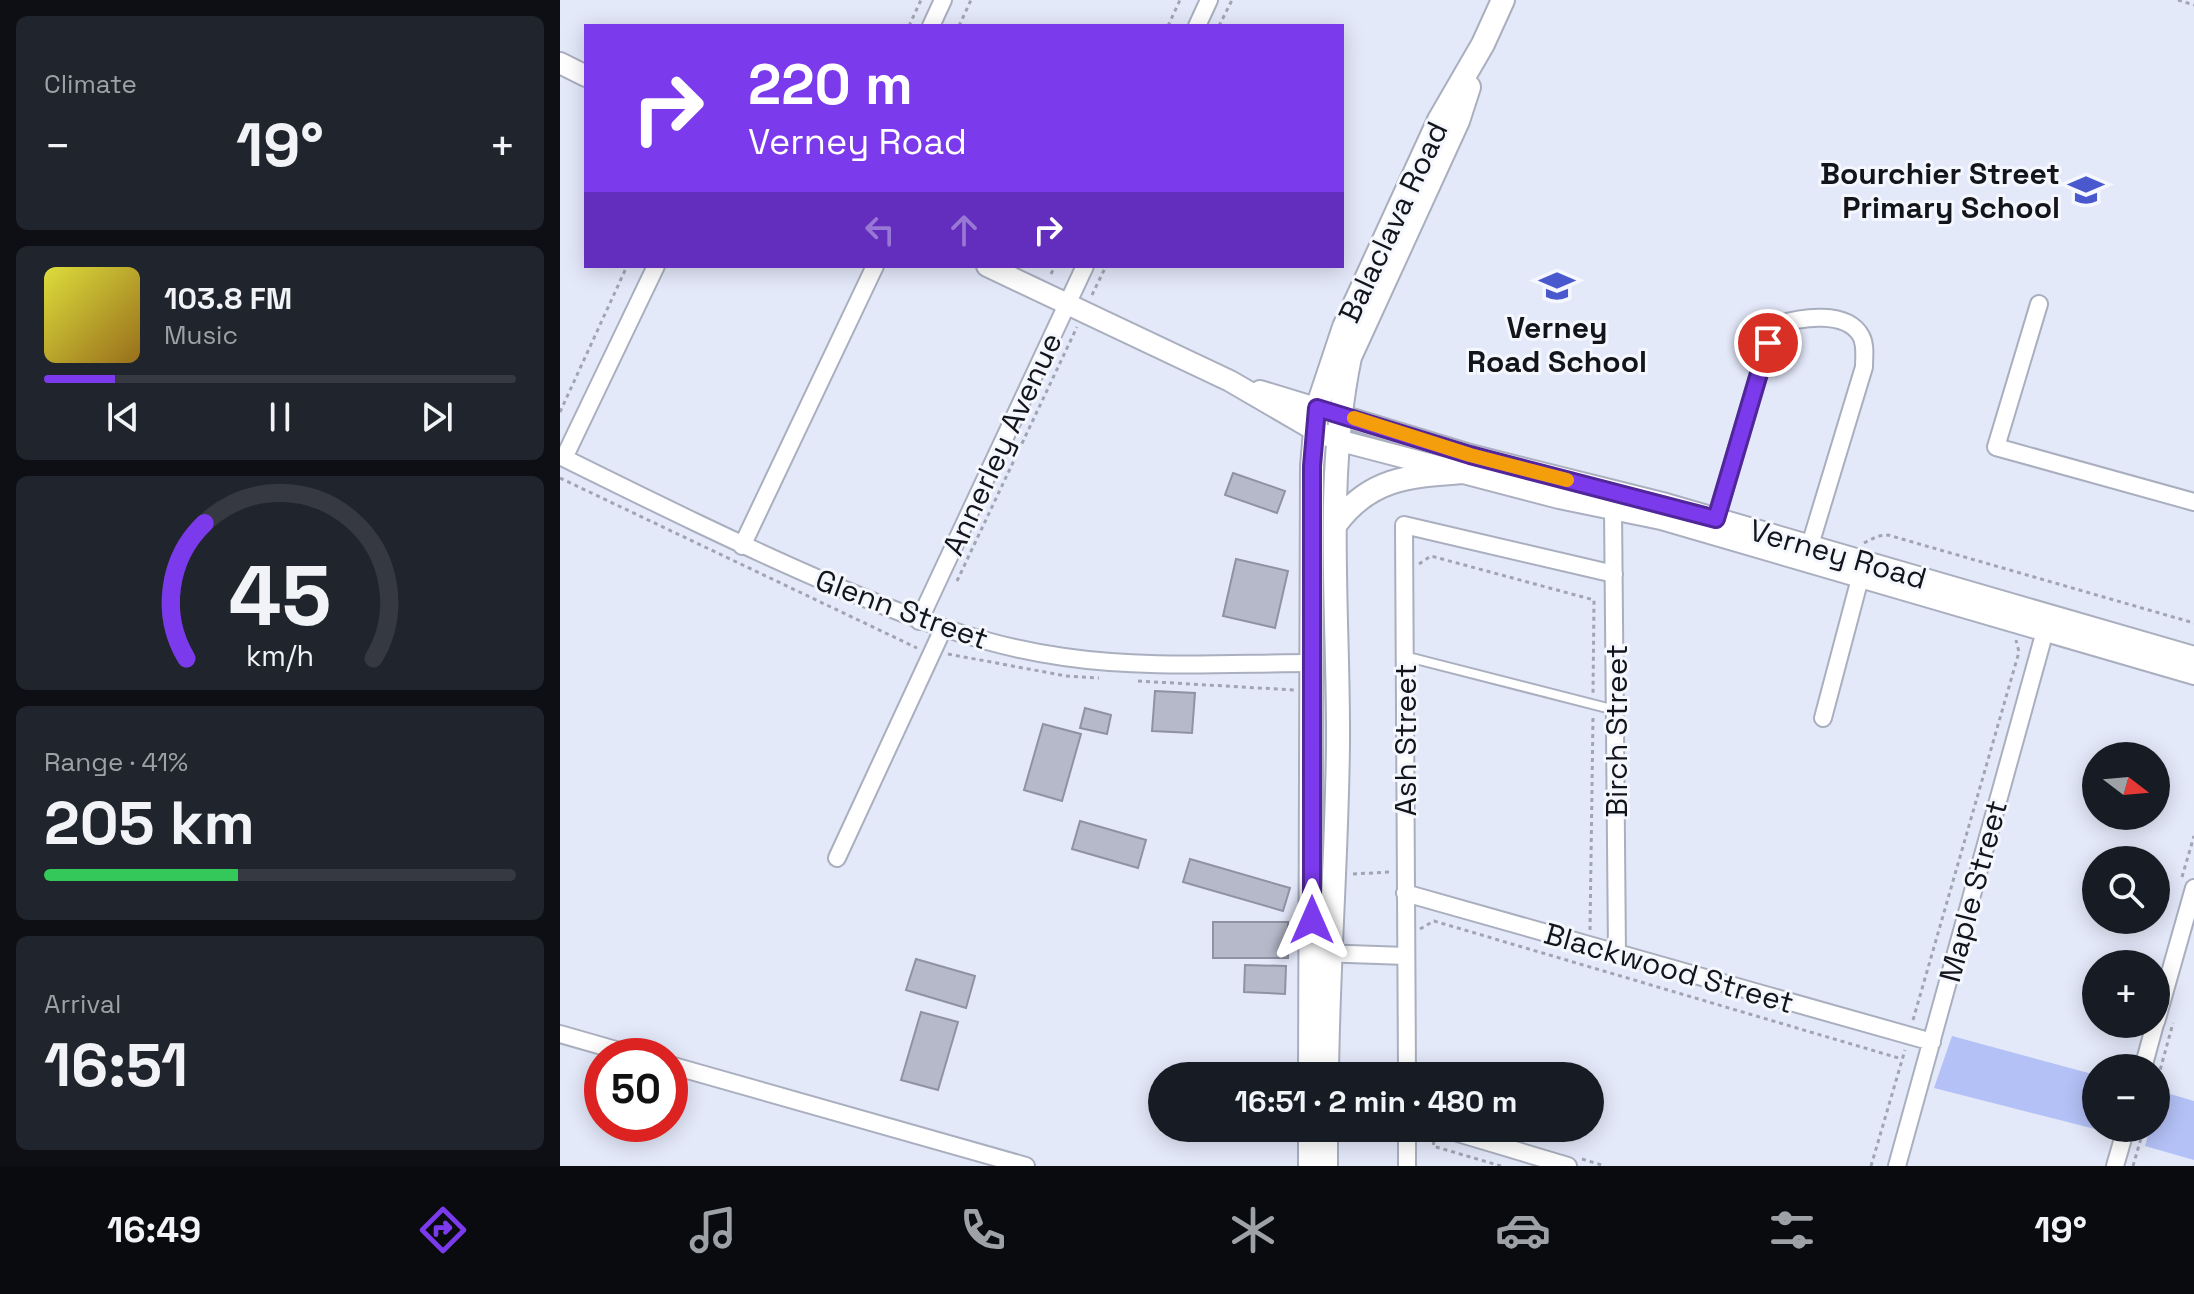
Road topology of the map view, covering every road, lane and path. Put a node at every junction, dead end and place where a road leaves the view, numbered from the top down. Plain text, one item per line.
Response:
1 (921, 0) edge
2 (943, 0) edge
3 (971, 0) edge
4 (1180, 0) edge
5 (1209, 0) edge
6 (1232, 0) edge
7 (1503, 0) edge
8 (2178, 0) edge
9 (2194, 5) edge
10 (910, 24) edge
11 (932, 24) edge
12 (960, 24) edge
13 (1169, 24) edge
14 (1198, 24) edge
15 (1220, 24) edge
16 (1483, 44) junction
17 (560, 63) edge
18 (584, 75) edge
19 (626, 268) edge
20 (655, 268) edge
21 (874, 268) edge
22 (991, 268) edge
23 (1054, 268) edge
24 (1085, 268) edge
25 (1105, 268) edge
26 (1051, 274) dead end
27 (2039, 304) dead end
28 (1076, 308) junction
29 (1230, 381) junction
30 (1317, 408) junction
31 (560, 412) edge
32 (1343, 414) junction
33 (1316, 431) junction
34 (1341, 441) junction
35 (1463, 472) junction
36 (2194, 502) edge
37 (1613, 508) junction
38 (1336, 524) junction
39 (1713, 527) junction
40 (742, 546) junction
41 (1807, 554) junction
42 (1857, 565) junction
43 (1413, 568) dead end
44 (1614, 574) junction
45 (951, 592) dead end
46 (919, 621) junction
47 (2047, 623) junction
48 (2194, 623) edge
49 (943, 629) junction
50 (2016, 640) dead end
51 (1404, 656) junction
52 (2194, 657) edge
53 (1313, 663) junction
54 (2194, 674) edge
55 (1593, 704) junction
56 (1615, 710) junction
57 (1823, 718) dead end
58 (837, 858) dead end
59 (1406, 871) junction
60 (1353, 874) dead end
61 (2194, 888) edge
62 (1410, 894) junction
63 (1589, 934) dead end
64 (1322, 952) junction
65 (1617, 953) junction
66 (1406, 956) junction
67 (2170, 973) edge
68 (560, 1034) edge
69 (1909, 1035) junction
70 (584, 1041) edge
71 (1932, 1042) junction
72 (1902, 1059) junction
73 (1311, 1062) edge
74 (1326, 1062) edge
75 (1407, 1062) edge
76 (688, 1070) edge
77 (1310, 1142) edge
78 (1326, 1142) edge
79 (1407, 1142) edge
80 (1435, 1142) edge
81 (1477, 1142) edge
82 (2122, 1142) edge
83 (2140, 1142) edge
84 (1026, 1166) edge
85 (1310, 1166) edge
86 (1326, 1166) edge
87 (1407, 1166) edge
88 (1501, 1166) edge
89 (1568, 1166) edge
90 (1871, 1166) edge
91 (1897, 1166) edge
92 (2115, 1166) edge
93 (2133, 1166) edge

1 - 10 path
2 - 11 street
3 - 12 path
4 - 13 path
5 - 14 street
6 - 15 path
7 - 16 main road, Balaclava Road
8 - 9 path
16 - 30 main road, Balaclava Road
16 - 32 main road, Balaclava Road
17 - 18 street
19 - 31 path
20 - 40 street, Glenn Street
21 - 40 street
22 - 28 street
23 - 26 path
24 - 28 street, Annerley Avenue
25 - 28 path
27 - 36 street
28 - 29 street
28 - 45 path
28 - 46 street, Annerley Avenue
29 - 30 street, Verney Road
29 - 33 street, Verney Road
30 - 32 street, Verney Road
30 - 33 main road, Balaclava Road
32 - 34 main road, Balaclava Road
32 - 39 street, Verney Road
33 - 34 street, Verney Road
33 - 53 main road, Balaclava Road
34 - 35 street, Verney Road
34 - 38 main road, Balaclava Road
35 - 37 street, Verney Road
35 - 38 main road
37 - 39 street, Verney Road
37 - 44 street, Birch Street
38 - 64 main road, Balaclava Road
39 - 41 street, Verney Road
39 - 41 street
40 - 46 street, Glenn Street
41 - 42 street, Verney Road
42 - 47 street, Verney Road
42 - 48 path
42 - 57 street
43 - 55 path
44 - 51 street, Ash Street
44 - 56 street, Birch Street
46 - 49 street, Glenn Street
47 - 52 street, Verney Road
47 - 54 street, Verney Road
47 - 71 street, Maple Street
49 - 53 street, Glenn Street
49 - 58 street
50 - 69 path
51 - 55 lane
51 - 59 street, Ash Street
53 - 64 main road, Balaclava Road
55 - 56 lane
55 - 63 path
56 - 65 street, Birch Street
59 - 60 path
59 - 62 street, Ash Street
61 - 67 street
62 - 65 street, Blackwood Street
62 - 66 street, Ash Street
62 - 72 path
64 - 66 street
64 - 73 main road
64 - 74 main road
65 - 69 street, Blackwood Street
66 - 75 street, Ash Street
68 - 70 street
69 - 71 street, Blackwood Street
69 - 72 path
71 - 91 street, Maple Street
72 - 90 path
76 - 84 street
77 - 85 main road
78 - 86 main road
79 - 87 street
80 - 88 path
81 - 89 street
82 - 92 street
83 - 93 path

